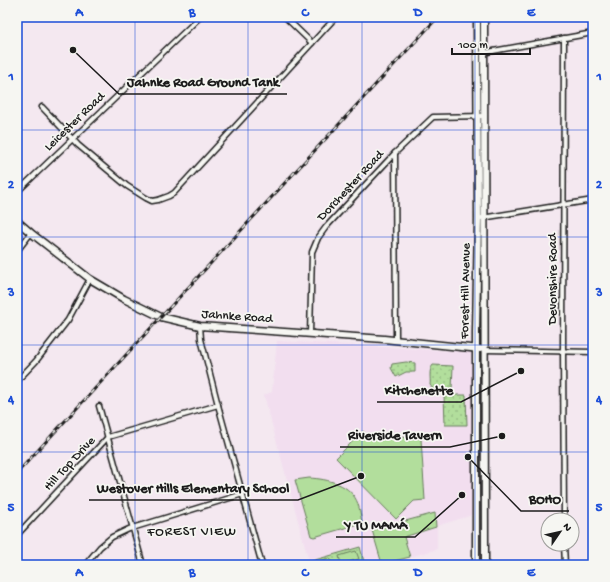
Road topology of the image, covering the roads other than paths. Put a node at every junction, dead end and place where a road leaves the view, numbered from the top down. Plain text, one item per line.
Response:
1 (200, 17) edge
2 (285, 17) edge
3 (336, 17) edge
4 (477, 17) edge
5 (484, 17) edge
6 (593, 33) edge
7 (564, 38) junction
8 (312, 43) junction
9 (481, 53) junction
10 (42, 107) dead end
11 (481, 116) junction
12 (72, 139) junction
13 (395, 153) junction
14 (17, 192) edge
15 (593, 200) edge
16 (563, 204) junction
17 (481, 219) junction
18 (17, 221) edge
19 (30, 233) junction
20 (17, 250) edge
21 (90, 279) junction
22 (200, 326) junction
23 (310, 334) junction
24 (396, 340) junction
25 (476, 348) junction
26 (485, 350) junction
27 (562, 351) junction
28 (593, 352) edge
29 (17, 381) edge
30 (218, 405) junction
31 (99, 406) dead end
32 (108, 437) junction
33 (244, 494) junction
34 (564, 512) edge
35 (133, 528) junction
36 (17, 535) edge
37 (564, 552) edge
38 (85, 565) edge
39 (143, 565) edge
40 (262, 565) edge
41 (476, 565) edge
42 (485, 565) edge
43 (565, 565) edge

1 - 12 street, Leicester Road
2 - 8 street
3 - 8 street
4 - 9 main road, Forest Hill Avenue
5 - 9 main road, Forest Hill Avenue
6 - 7 street
7 - 9 street
7 - 16 street, Devonshire Road
8 - 12 street
9 - 11 main road, Forest Hill Avenue
10 - 12 street
11 - 13 street, Dorchester Road
11 - 17 main road, Forest Hill Avenue
12 - 14 street, Leicester Road
13 - 23 street, Dorchester Road
13 - 24 street
15 - 16 street
16 - 17 street
16 - 27 street, Devonshire Road
17 - 25 main road, Forest Hill Avenue
17 - 26 main road, Forest Hill Avenue
18 - 19 main road, Jahnke Road
19 - 20 street
19 - 21 main road, Jahnke Road
21 - 22 main road, Jahnke Road
21 - 29 street
22 - 23 main road, Jahnke Road
22 - 30 street
23 - 24 main road, Jahnke Road
24 - 25 main road, Jahnke Road
25 - 26 main road, Jahnke Road
25 - 41 main road, Forest Hill Avenue
26 - 27 street
26 - 42 main road, Forest Hill Avenue
27 - 28 street
27 - 34 street, Devonshire Road
30 - 32 street, Hill Top Drive
30 - 33 street
31 - 32 street
32 - 35 street
32 - 36 street, Hill Top Drive
33 - 35 street
33 - 40 street
35 - 38 street
35 - 39 street
37 - 43 street

